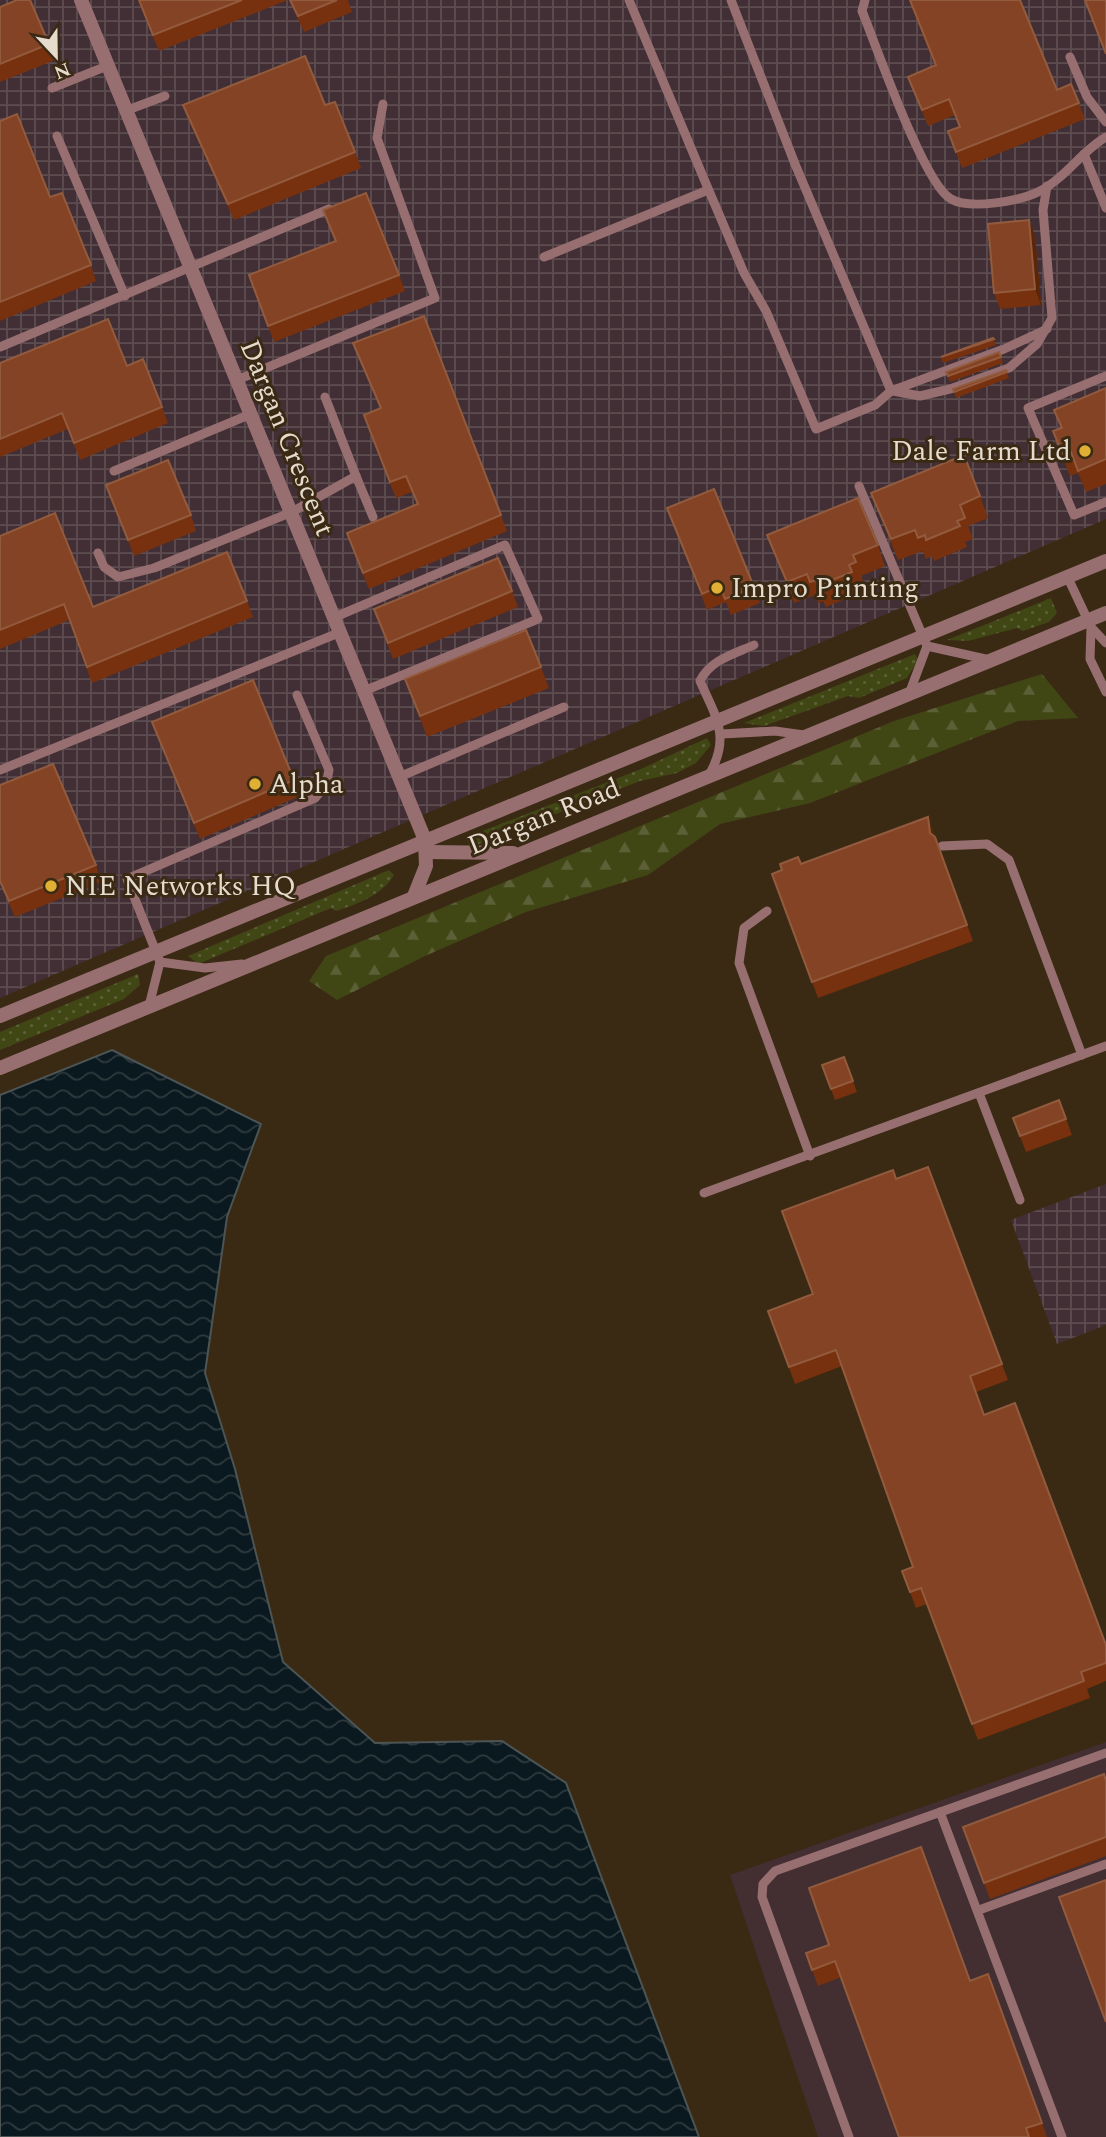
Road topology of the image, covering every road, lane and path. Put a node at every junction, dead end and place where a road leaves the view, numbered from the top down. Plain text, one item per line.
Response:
1 (81, 0) edge
2 (629, 0) edge
3 (730, 0) edge
4 (865, 0) edge
5 (1070, 57) dead end
6 (107, 66) junction
7 (52, 88) dead end
8 (165, 96) dead end
9 (383, 104) dead end
10 (125, 111) junction
11 (1106, 122) edge
12 (57, 136) dead end
13 (1106, 137) edge
14 (1084, 154) junction
15 (1048, 186) junction
16 (708, 190) junction
17 (1106, 208) edge
18 (329, 209) edge
19 (544, 257) dead end
20 (191, 269) junction
21 (125, 296) junction
22 (1047, 329) junction
23 (0, 347) edge
24 (1106, 376) edge
25 (237, 380) junction
26 (891, 391) junction
27 (325, 397) dead end
28 (251, 414) junction
29 (114, 471) dead end
30 (356, 476) junction
31 (859, 486) dead end
32 (1106, 502) edge
33 (292, 512) junction
34 (373, 517) dead end
35 (98, 553) dead end
36 (1106, 561) edge
37 (1067, 576) junction
38 (1106, 613) edge
39 (335, 617) junction
40 (1089, 624) junction
41 (341, 632) junction
42 (924, 642) junction
43 (1106, 643) edge
44 (754, 645) dead end
45 (991, 660) junction
46 (364, 691) junction
47 (1106, 692) edge
48 (909, 694) junction
49 (298, 695) dead end
50 (564, 707) dead end
51 (717, 720) junction
52 (722, 734) junction
53 (809, 735) junction
54 (0, 770) edge
55 (399, 777) junction
56 (709, 777) junction
57 (426, 846) junction
58 (942, 846) dead end
59 (522, 853) junction
60 (414, 896) junction
61 (767, 911) dead end
62 (158, 956) junction
63 (254, 962) junction
64 (149, 1006) junction
65 (0, 1016) edge
66 (1106, 1046) edge
67 (1082, 1055) junction
68 (0, 1068) edge
69 (979, 1093) junction
70 (810, 1156) junction
71 (705, 1193) dead end
72 (1020, 1200) dead end
73 (1106, 1754) edge
74 (940, 1812) junction
75 (1106, 1864) edge
76 (979, 1910) junction
77 (849, 2137) edge
78 (1062, 2137) edge

1 - 6 street, Dargan Crescent
2 - 16 lane
3 - 26 lane
4 - 15 lane
5 - 11 lane
6 - 7 lane
6 - 10 street, Dargan Crescent
8 - 10 lane
9 - 25 lane
10 - 20 street, Dargan Crescent
12 - 21 lane
13 - 14 lane
14 - 15 lane
14 - 17 lane
15 - 22 lane
16 - 19 lane
16 - 26 lane
18 - 20 lane
20 - 21 lane
20 - 25 street, Dargan Crescent
21 - 23 lane
22 - 26 lane
22 - 26 lane
24 - 32 lane
25 - 28 street, Dargan Crescent
27 - 30 lane
28 - 29 lane
28 - 33 street, Dargan Crescent
30 - 33 lane
30 - 34 lane
31 - 42 lane
33 - 35 lane
33 - 39 street, Dargan Crescent
36 - 37 street, Dargan Road
37 - 40 lane
37 - 42 street, Dargan Road
38 - 40 street, Dargan Road
39 - 41 street, Dargan Crescent
39 - 46 lane
40 - 43 lane
40 - 45 street, Dargan Road
40 - 47 lane
41 - 46 street, Dargan Crescent
41 - 54 lane
42 - 45 lane
42 - 48 lane
42 - 51 street, Dargan Road
44 - 51 lane
45 - 48 street, Dargan Road
46 - 55 street, Dargan Crescent
48 - 53 street, Dargan Road
49 - 62 lane
50 - 55 lane
51 - 52 lane
51 - 57 street, Dargan Road
52 - 53 lane
52 - 56 lane
53 - 56 street, Dargan Road
55 - 57 street, Dargan Crescent
56 - 59 street, Dargan Road
57 - 59 street
57 - 60 street
57 - 62 street, Dargan Road
58 - 67 lane
59 - 60 street, Dargan Road
60 - 63 street, Dargan Road
61 - 70 lane
62 - 63 lane
62 - 64 lane
62 - 65 street, Dargan Road
63 - 64 street, Dargan Road
64 - 68 street, Dargan Road
66 - 67 lane
67 - 69 lane
69 - 70 lane
69 - 72 lane
70 - 71 lane
73 - 74 lane
74 - 76 lane
74 - 77 lane
75 - 76 lane
76 - 78 lane

